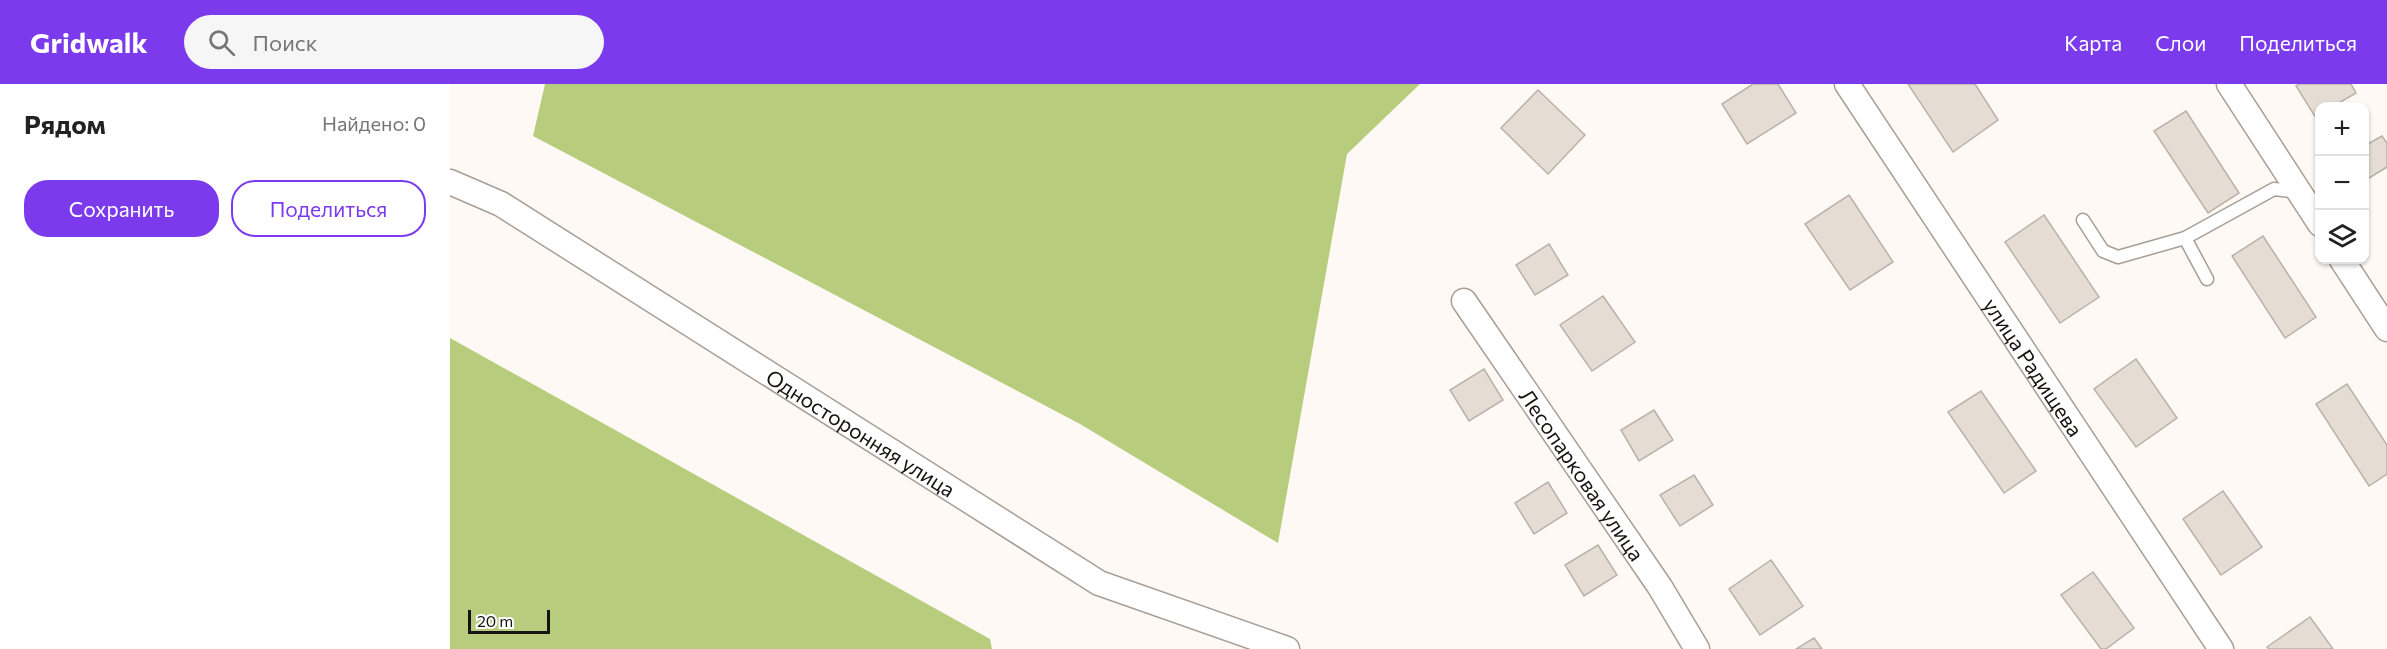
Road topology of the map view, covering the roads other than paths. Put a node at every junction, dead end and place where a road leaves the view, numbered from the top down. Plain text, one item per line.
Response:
1 (1847, 84) edge
2 (2229, 84) edge
3 (450, 182) edge
4 (2299, 192) junction
5 (2315, 218) edge
6 (2083, 220) dead end
7 (2185, 238) junction
8 (2345, 264) edge
9 (2207, 279) dead end
10 (1464, 302) dead end
11 (2387, 329) edge
12 (1287, 649) edge
13 (1697, 649) edge
14 (2221, 649) edge

1 - 14 street, улица Радищева
2 - 4 street
3 - 12 street, Односторонняя улица
4 - 5 street
4 - 7 lane
6 - 7 lane
7 - 9 lane
8 - 11 street
10 - 13 street, Лесопарковая улица

